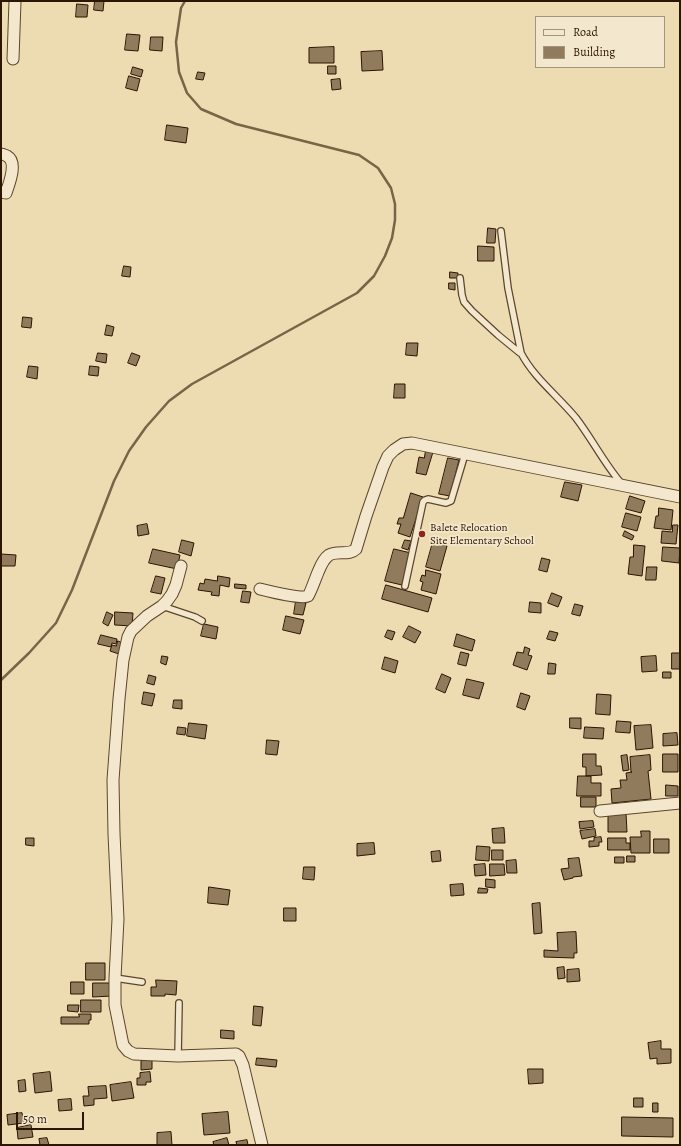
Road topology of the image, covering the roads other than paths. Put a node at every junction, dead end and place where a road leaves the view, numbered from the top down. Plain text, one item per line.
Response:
1 (15, 1) edge
2 (13, 59) dead end
3 (1, 154) edge
4 (1, 192) edge
5 (500, 231) dead end
6 (460, 278) dead end
7 (520, 353) junction
8 (465, 454) junction
9 (624, 486) junction
10 (680, 498) edge
11 (181, 566) dead end
12 (405, 586) dead end
13 (260, 589) dead end
14 (162, 606) junction
15 (202, 621) dead end
16 (680, 803) edge
17 (600, 811) dead end
18 (115, 978) junction
19 (142, 982) dead end
20 (180, 1003) dead end
21 (178, 1056) junction
22 (262, 1145) edge

1 - 2 street
3 - 4 street
5 - 7 lane
6 - 7 lane
7 - 9 lane
8 - 9 street
8 - 12 lane
8 - 13 street
9 - 10 street
11 - 14 street
14 - 15 lane
14 - 18 street
16 - 17 street
18 - 19 lane
18 - 21 street
20 - 21 lane
21 - 22 street

